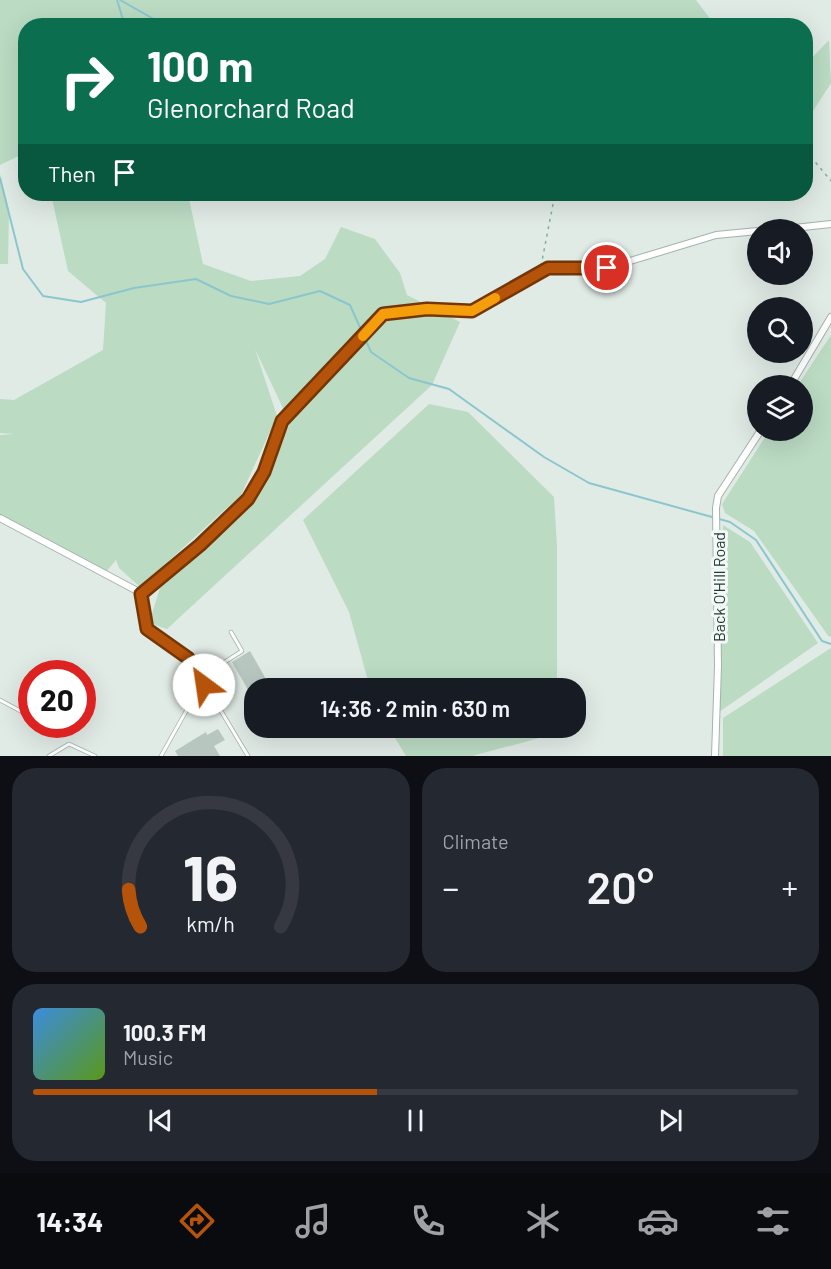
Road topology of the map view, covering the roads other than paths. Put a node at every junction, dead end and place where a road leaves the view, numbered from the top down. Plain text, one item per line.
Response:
1 (831, 224) edge
2 (813, 226) edge
3 (747, 232) edge
4 (831, 317) edge
5 (797, 375) edge
6 (754, 441) edge
7 (0, 518) edge
8 (141, 594) junction
9 (231, 632) dead end
10 (200, 678) junction
11 (205, 694) junction
12 (0, 700) edge
13 (18, 710) edge
14 (49, 756) edge
15 (96, 756) edge
16 (161, 756) edge
17 (248, 756) edge
18 (715, 756) edge

1 - 2 street
3 - 8 street
4 - 5 street
6 - 18 street, Back O'Hill Road
7 - 8 street
8 - 10 lane
9 - 10 lane
10 - 11 lane
11 - 16 lane
11 - 17 lane
12 - 13 lane
14 - 15 lane

